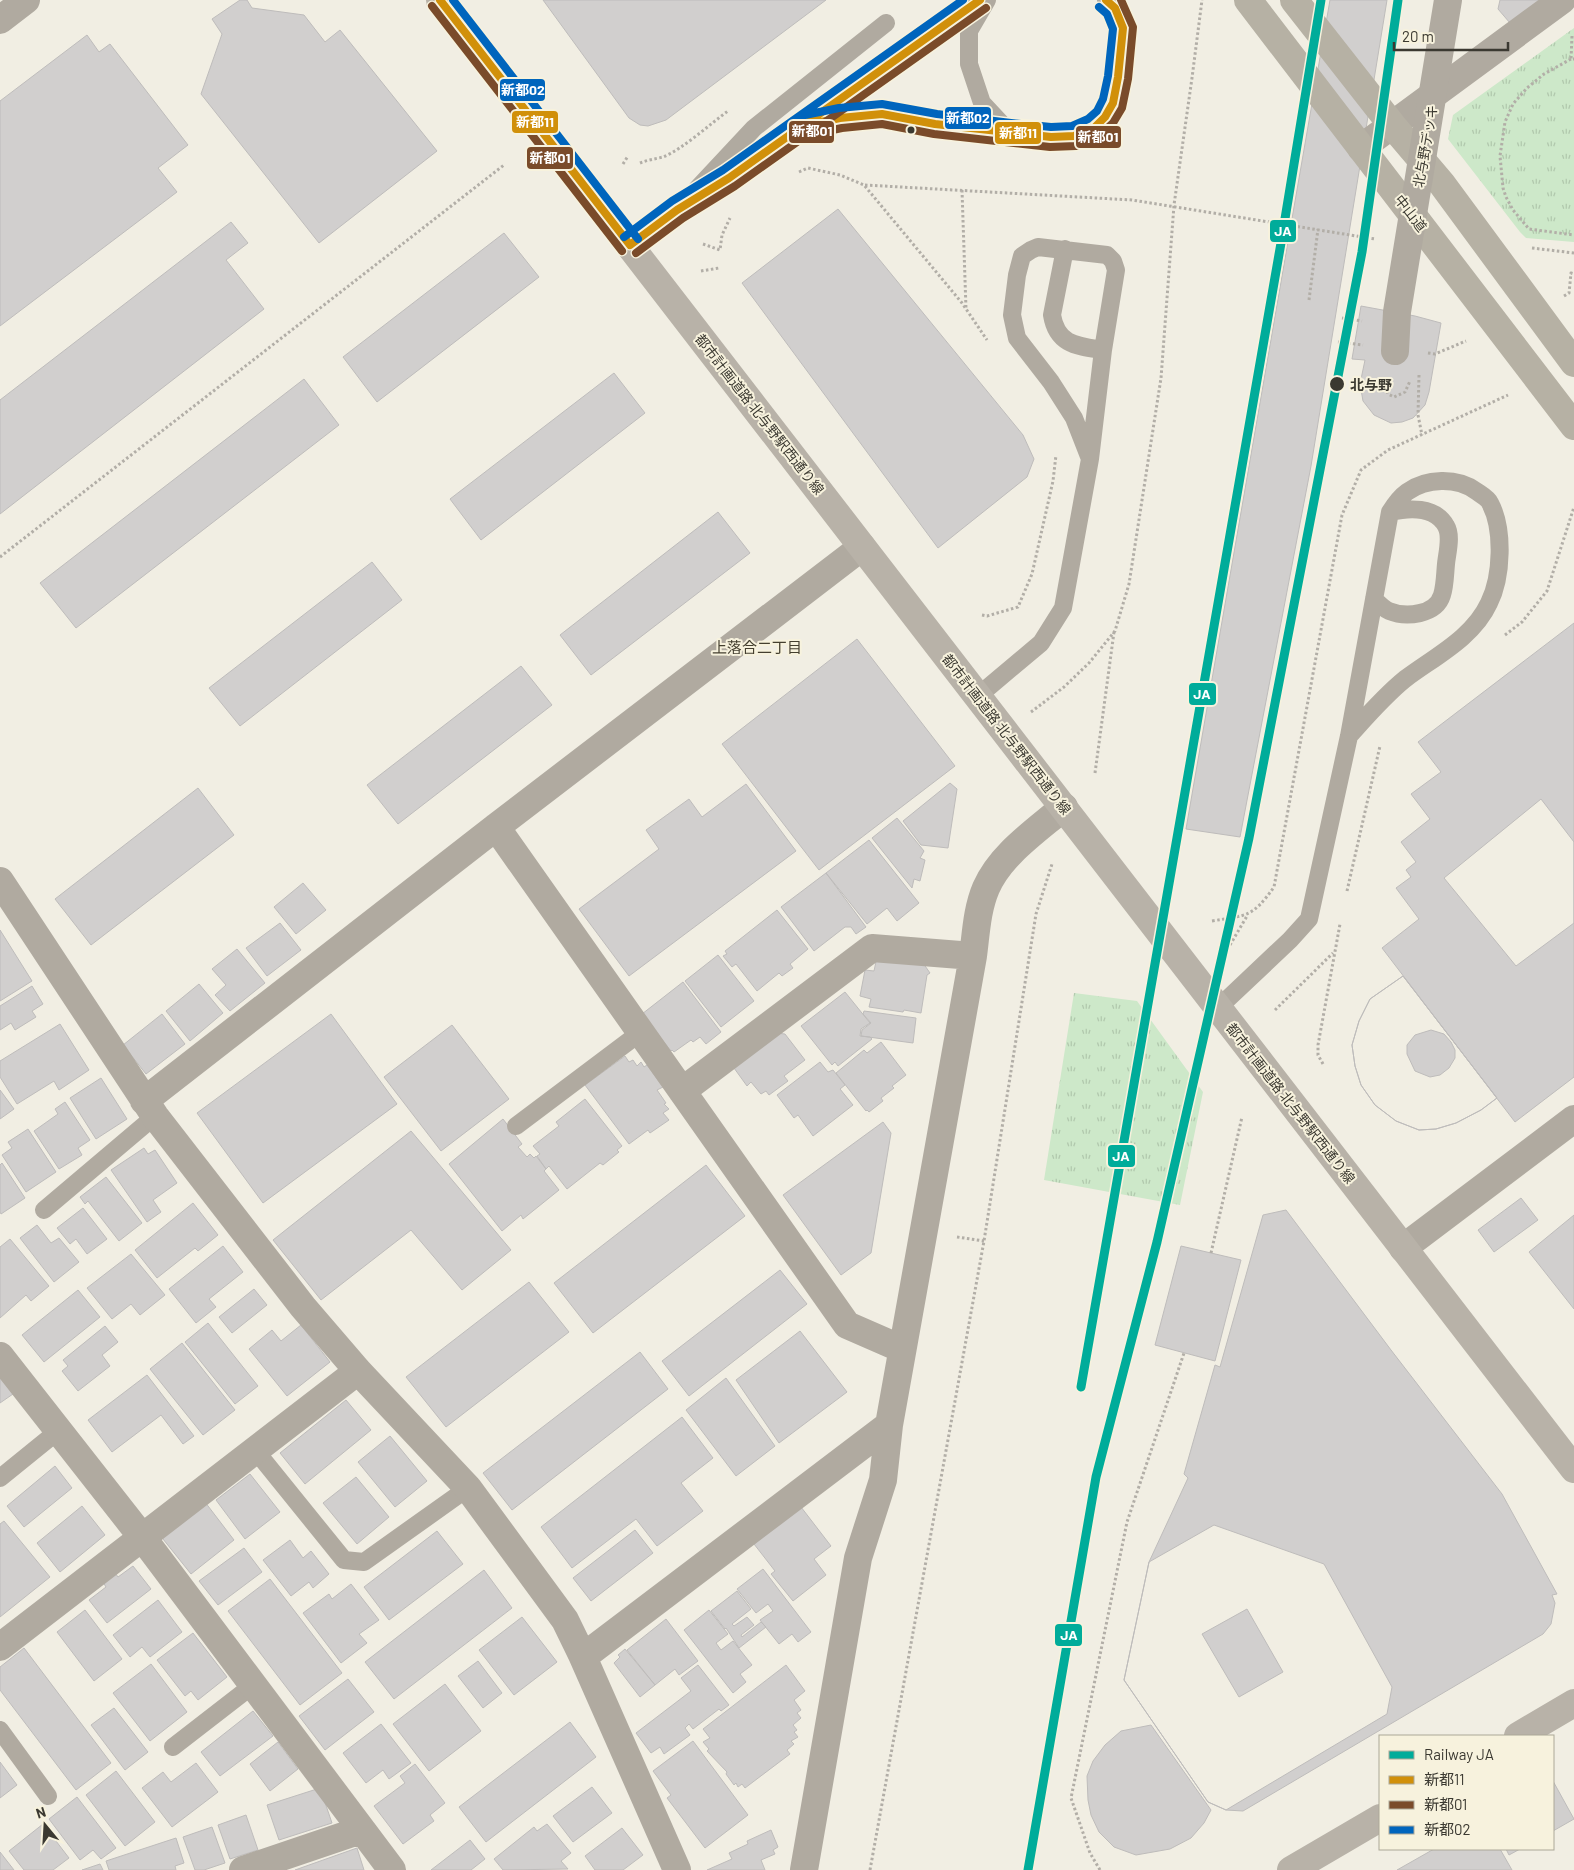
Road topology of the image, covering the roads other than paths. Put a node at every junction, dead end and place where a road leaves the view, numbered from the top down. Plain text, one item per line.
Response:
1 (26, 0) edge
2 (440, 0) edge
3 (980, 0) edge
4 (986, 0) edge
5 (1106, 0) edge
6 (1248, 0) edge
7 (1294, 0) edge
8 (1448, 0) edge
9 (1562, 0) edge
10 (0, 20) edge
11 (886, 23) dead end
12 (1392, 125) junction
13 (802, 126) junction
14 (1010, 133) junction
15 (1361, 148) junction
16 (678, 210) junction
17 (630, 245) junction
18 (1065, 249) junction
19 (1103, 350) junction
20 (1395, 351) dead end
21 (1574, 363) edge
22 (1574, 426) edge
23 (1090, 459) junction
24 (1390, 512) junction
25 (862, 547) junction
26 (1374, 599) junction
27 (978, 696) junction
28 (1349, 736) junction
29 (1064, 807) junction
30 (496, 828) junction
31 (0, 881) edge
32 (973, 956) junction
33 (1218, 1008) junction
34 (641, 1032) junction
35 (682, 1091) junction
36 (150, 1108) junction
37 (1574, 1119) edge
38 (516, 1126) dead end
39 (44, 1210) dead end
40 (1403, 1248) junction
41 (902, 1349) junction
42 (0, 1356) edge
43 (358, 1371) junction
44 (889, 1425) junction
45 (58, 1431) junction
46 (255, 1450) junction
47 (1574, 1469) edge
48 (0, 1478) edge
49 (468, 1488) junction
50 (142, 1537) junction
51 (0, 1647) edge
52 (583, 1657) junction
53 (253, 1685) junction
54 (1574, 1703) edge
55 (0, 1730) edge
56 (1520, 1735) edge
57 (172, 1747) dead end
58 (48, 1796) dead end
59 (1379, 1819) edge
60 (361, 1830) junction
61 (243, 1870) edge
62 (392, 1870) edge
63 (677, 1870) edge
64 (804, 1870) edge
65 (1292, 1870) edge

1 - 10 street
2 - 17 street, 都市計画道路 北与野駅西通り線
3 - 13 lane
4 - 14 lane
5 - 14 lane
6 - 15 highway, 中山道
7 - 12 highway
8 - 20 street, 北与野デッキ, bridge
9 - 12 street
11 - 16 lane
12 - 15 street
12 - 21 highway
13 - 14 lane
13 - 16 street
15 - 22 highway, 中山道
16 - 17 street
17 - 25 street, 都市計画道路 北与野駅西通り線
18 - 19 lane
18 - 19 lane
18 - 23 lane
19 - 23 lane
23 - 27 lane
24 - 26 lane
24 - 26 lane
24 - 28 lane
25 - 27 street, 都市計画道路 北与野駅西通り線
25 - 30 street
26 - 28 lane
27 - 29 street, 都市計画道路 北与野駅西通り線
28 - 33 lane
29 - 32 street
29 - 33 street, 都市計画道路 北与野駅西通り線
30 - 34 street
30 - 36 street
31 - 36 street
32 - 35 street
32 - 41 street
33 - 40 street, 都市計画道路 北与野駅西通り線
34 - 35 street
34 - 38 lane
35 - 41 street
36 - 39 lane
36 - 43 street
37 - 40 street
40 - 47 street, 都市計画道路 北与野駅西通り線
41 - 44 street
42 - 45 street
43 - 46 street
43 - 49 street
44 - 52 street
44 - 64 street
45 - 48 lane
45 - 50 street
46 - 49 lane
46 - 50 street
49 - 52 street
50 - 51 street
50 - 53 street
52 - 63 street
53 - 57 lane
53 - 60 street
54 - 56 street
55 - 58 lane
59 - 65 street
60 - 61 street
60 - 62 street

